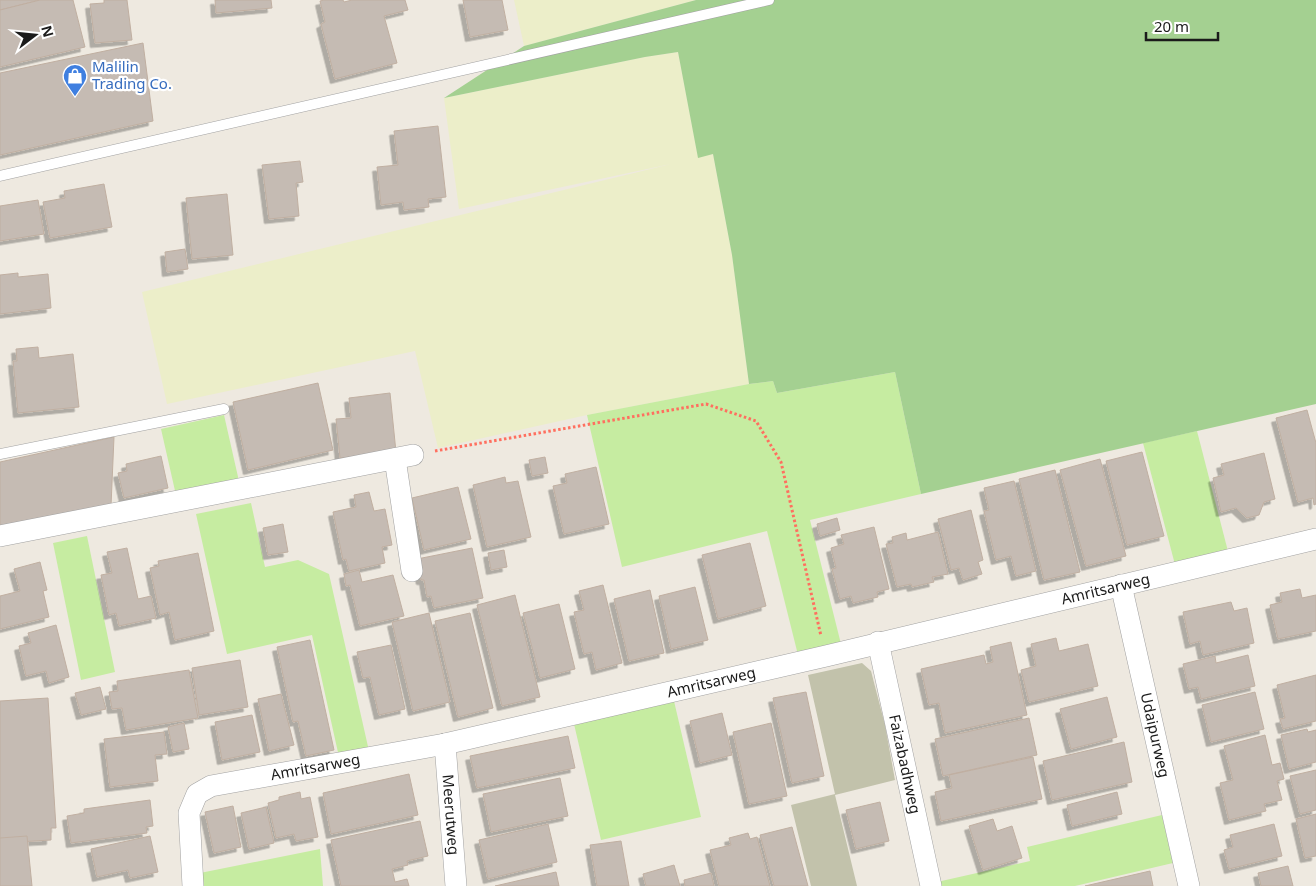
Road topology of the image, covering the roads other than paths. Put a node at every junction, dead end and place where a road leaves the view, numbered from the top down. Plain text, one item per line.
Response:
1 (769, 0) edge
2 (0, 176) edge
3 (224, 409) dead end
4 (0, 454) edge
5 (0, 536) edge
6 (1316, 539) edge
7 (412, 571) dead end
8 (1121, 585) junction
9 (878, 642) junction
10 (445, 744) junction
11 (193, 886) edge
12 (456, 886) edge
13 (932, 886) edge
14 (1189, 886) edge

1 - 2 lane
3 - 4 lane
5 - 7 street
6 - 8 street, Amritsarweg
8 - 9 street, Amritsarweg
8 - 14 street, Udaipurweg
9 - 10 street, Amritsarweg
9 - 13 street, Faizabadhweg
10 - 11 street, Amritsarweg
10 - 12 street, Meerutweg

